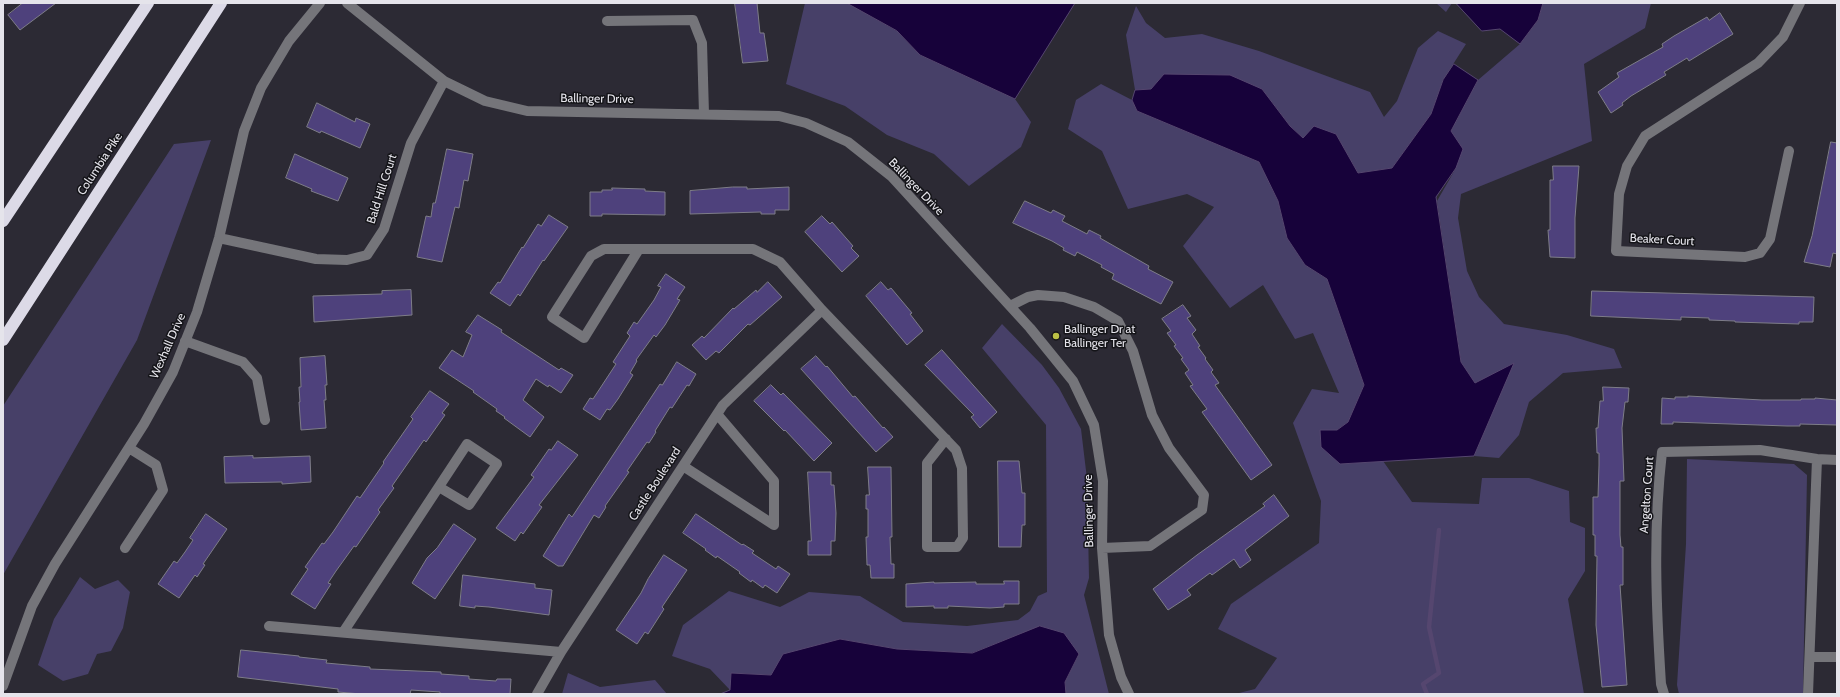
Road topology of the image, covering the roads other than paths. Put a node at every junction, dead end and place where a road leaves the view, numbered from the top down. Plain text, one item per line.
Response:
1 (148, 3) edge
2 (221, 3) edge
3 (320, 3) edge
4 (347, 3) edge
5 (1800, 3) edge
6 (607, 21) dead end
7 (444, 81) junction
8 (704, 114) junction
9 (1789, 151) dead end
10 (3, 221) edge
11 (219, 238) junction
12 (639, 249) junction
13 (1010, 306) junction
14 (822, 310) junction
15 (3, 340) edge
16 (185, 342) junction
17 (717, 414) junction
18 (265, 420) dead end
19 (946, 439) junction
20 (129, 448) junction
21 (1817, 460) junction
22 (1837, 460) edge
23 (683, 466) junction
24 (439, 487) junction
25 (125, 548) dead end
26 (1102, 548) junction
27 (269, 626) dead end
28 (344, 631) junction
29 (561, 652) junction
30 (1837, 657) edge
31 (1811, 658) junction
32 (3, 686) edge
33 (537, 694) edge
34 (1129, 694) edge
35 (1664, 694) edge
36 (1808, 694) edge

1 - 10 highway
2 - 15 highway, Columbia Pike
3 - 11 street, Wexhall Drive
4 - 7 street, Ballinger Drive
5 - 9 street, Beaker Court
6 - 8 street
7 - 8 street, Ballinger Drive
7 - 11 street, Bald Hill Court
8 - 13 street, Ballinger Drive
11 - 16 street, Wexhall Drive
12 - 12 street
12 - 14 street
13 - 26 street, Ballinger Drive
13 - 26 street
14 - 17 street, Castle Boulevard
14 - 19 street
16 - 18 street
16 - 20 street, Wexhall Drive
17 - 23 street, Castle Boulevard
17 - 23 street
19 - 19 street
20 - 25 street
20 - 32 street, Wexhall Drive
21 - 22 street, Angelton Court
21 - 31 street
21 - 35 street, Angelton Court
23 - 29 street, Castle Boulevard
24 - 24 street
24 - 28 street
26 - 34 street, Ballinger Drive
27 - 28 street
28 - 29 street
29 - 33 street, Castle Boulevard
30 - 31 street
31 - 36 street

